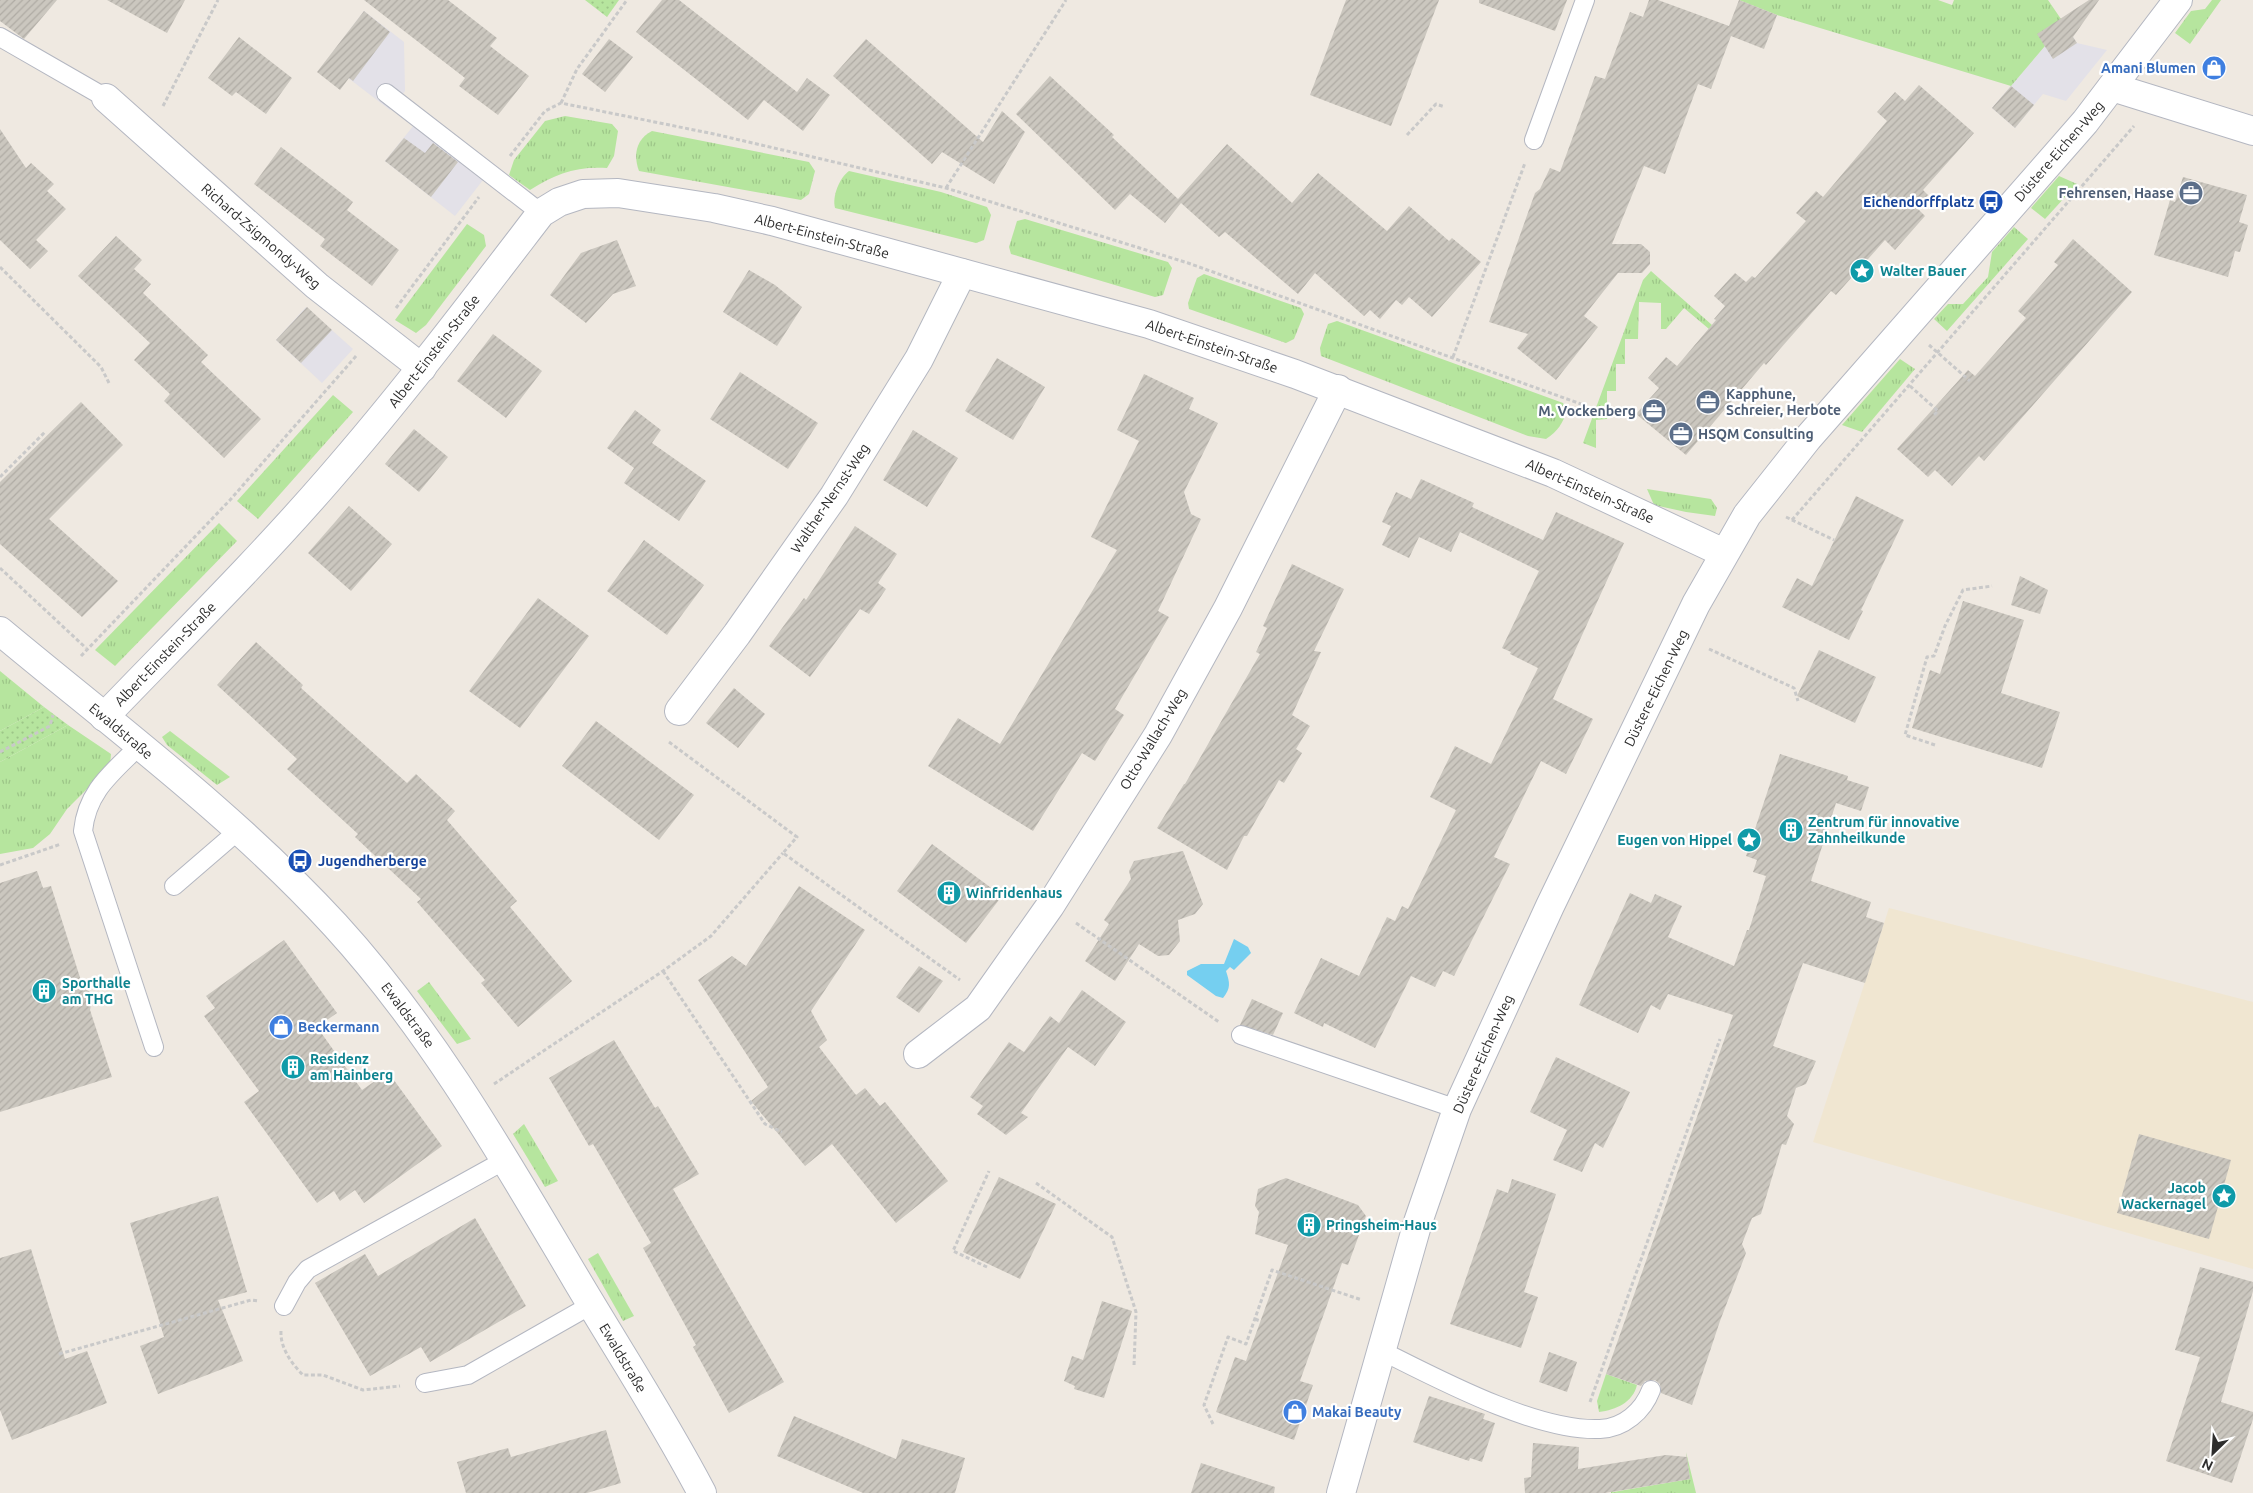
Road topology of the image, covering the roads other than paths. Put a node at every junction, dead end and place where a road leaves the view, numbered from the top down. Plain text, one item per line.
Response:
1 (1585, 0) edge
2 (2178, 0) edge
3 (0, 37) edge
4 (2112, 87) junction
5 (386, 93) dead end
6 (106, 98) joint
7 (2253, 131) edge
8 (1534, 140) road end
9 (541, 214) junction
10 (962, 273) junction
11 (422, 368) junction
12 (1338, 389) junction
13 (1724, 553) junction
14 (0, 631) edge
15 (679, 711) road end
16 (104, 717) junction
17 (139, 746) junction
18 (239, 830) junction
19 (174, 886) dead end
20 (1241, 1035) road end
21 (154, 1047) dead end
22 (918, 1054) dead end
23 (1457, 1109) junction
24 (505, 1160) junction
25 (591, 1305) junction
26 (284, 1306) road end
27 (1382, 1351) junction
28 (425, 1383) road end
29 (1651, 1390) dead end
30 (702, 1493) edge
31 (1341, 1493) edge

1 - 8 lane
2 - 4 street, Düstere-Eichen-Weg
3 - 6 lane
4 - 7 street
4 - 13 street, Düstere-Eichen-Weg
5 - 9 lane
6 - 11 street, Richard-Zsigmondy-Weg
9 - 10 street, Albert-Einstein-Straße
9 - 11 street, Albert-Einstein-Straße
10 - 12 street, Albert-Einstein-Straße
10 - 15 street, Walther-Nernst-Weg
11 - 16 street, Albert-Einstein-Straße
12 - 13 street, Albert-Einstein-Straße
12 - 22 street, Otto-Wallach-Weg
13 - 23 street, Düstere-Eichen-Weg
14 - 16 street, Ewaldstraße
16 - 17 street, Ewaldstraße
17 - 18 street, Ewaldstraße
17 - 21 lane
18 - 19 lane
18 - 24 street, Ewaldstraße
20 - 23 lane
23 - 27 street, Düstere-Eichen-Weg
24 - 25 street, Ewaldstraße
24 - 26 lane
25 - 28 lane
25 - 30 street, Ewaldstraße
27 - 29 lane
27 - 31 street, Düstere-Eichen-Weg

